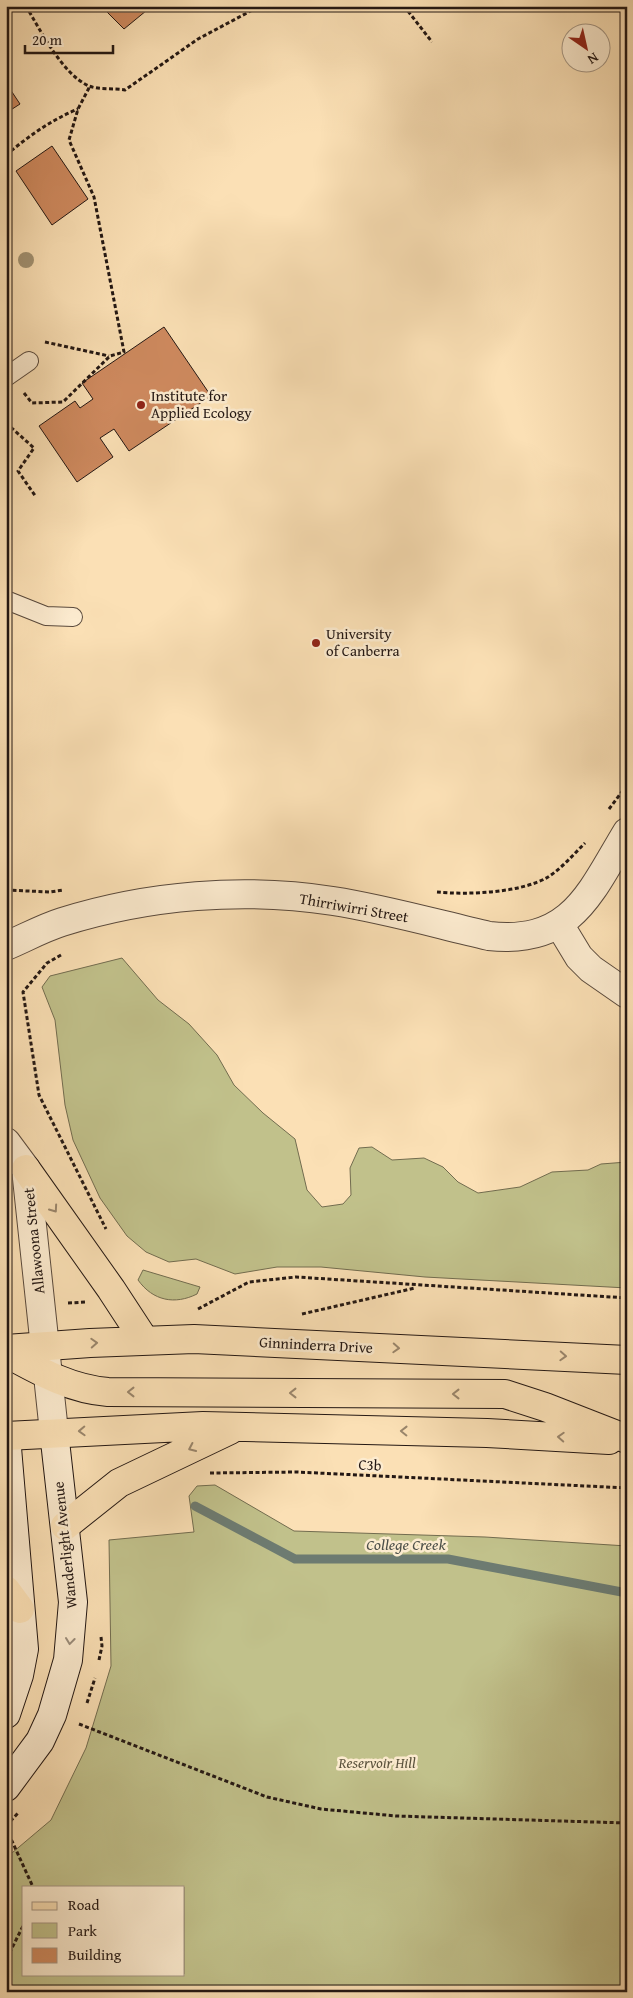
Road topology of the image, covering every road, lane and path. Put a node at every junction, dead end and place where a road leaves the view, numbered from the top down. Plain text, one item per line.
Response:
1 (26, 6) edge
2 (260, 6) edge
3 (404, 6) edge
4 (432, 42) dead end
5 (90, 86) junction
6 (78, 109) junction
7 (6, 155) edge
8 (38, 341) dead end
9 (110, 356) junction
10 (29, 361) dead end
11 (8, 375) edge
12 (6, 423) edge
13 (36, 497) dead end
14 (6, 600) edge
15 (73, 617) dead end
16 (627, 785) edge
17 (606, 813) dead end
18 (627, 832) edge
19 (591, 837) dead end
20 (430, 891) dead end
21 (559, 924) junction
22 (6, 946) edge
23 (23, 992) dead end
24 (627, 994) edge
25 (6, 1142) edge
26 (26, 1169) junction
27 (109, 1234) dead end
28 (420, 1286) junction
29 (627, 1298) edge
30 (195, 1311) dead end
31 (298, 1315) dead end
32 (145, 1340) junction
33 (45, 1346) junction
34 (6, 1349) edge
35 (6, 1353) edge
36 (627, 1360) edge
37 (48, 1377) junction
38 (236, 1427) junction
39 (54, 1432) junction
40 (6, 1435) edge
41 (627, 1440) edge
42 (208, 1473) dead end
43 (627, 1488) edge
44 (65, 1526) junction
45 (13, 1600) edge
46 (6, 1714) edge
47 (78, 1724) dead end
48 (6, 1787) edge
49 (627, 1823) edge
50 (6, 1828) edge
51 (34, 1886) edge
52 (22, 1928) edge
53 (6, 1972) edge

1 - 5 path
2 - 5 path
3 - 4 path
5 - 6 path
6 - 7 path
6 - 9 path
8 - 9 path
9 - 11 path
10 - 11 lane
12 - 13 path
14 - 15 lane
16 - 17 path
18 - 21 street, Thirriwirri Street
19 - 20 path
21 - 22 street, Thirriwirri Street
21 - 24 street
23 - 27 path
25 - 26 street, Allawoona Street
26 -> 32 main road
26 - 33 street, Allawoona Street
28 - 29 path
28 - 30 path
28 - 31 path
33 -> 32 main road, Ginninderra Drive
32 -> 36 main road, Ginninderra Drive
33 - 34 main road, Ginninderra Drive
33 - 37 street, Wanderlight Avenue
35 - 37 main road
37 - 39 street, Wanderlight Avenue
41 -> 37 main road
38 -> 39 main road
41 -> 38 main road
38 -> 44 main road
39 - 40 main road
39 - 44 street, Wanderlight Avenue
40 - 45 street
42 - 43 path, C3b
44 -> 48 street, Wanderlight Avenue
45 - 46 street
47 - 49 path
50 - 51 path
52 - 53 path

